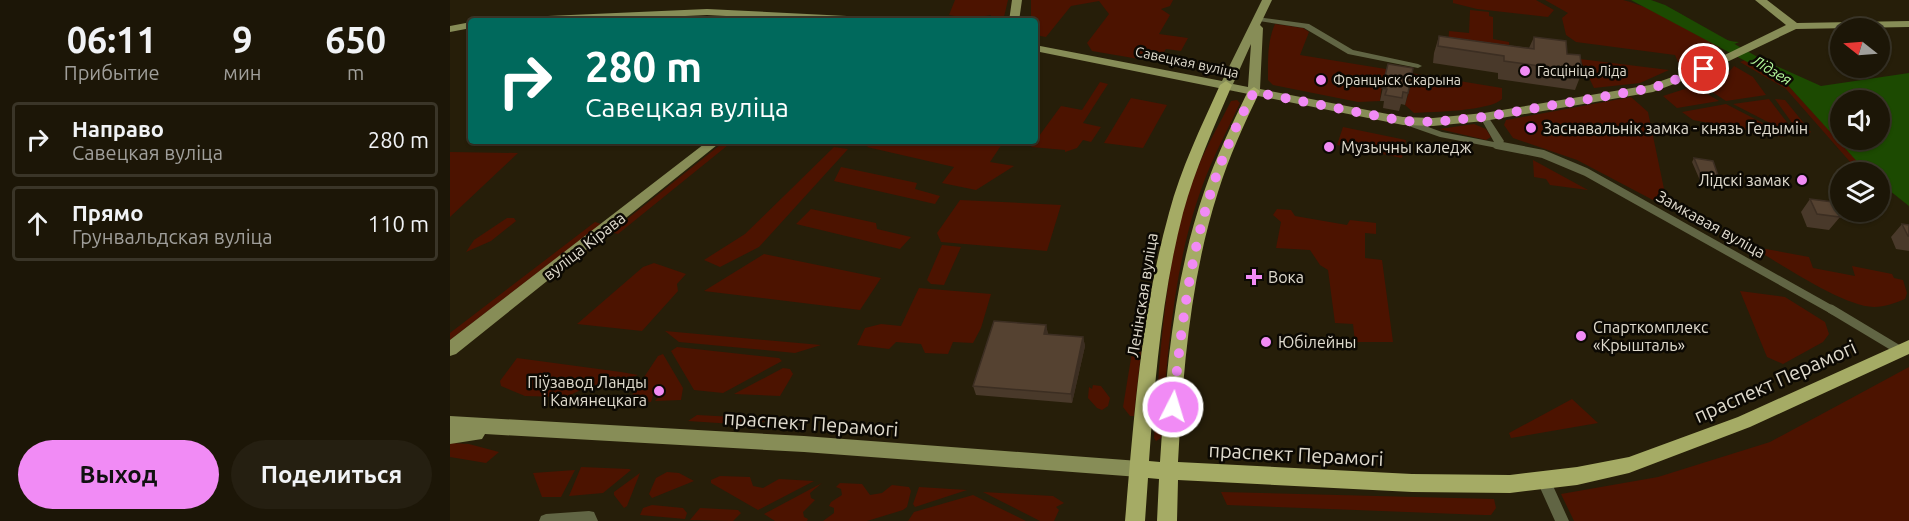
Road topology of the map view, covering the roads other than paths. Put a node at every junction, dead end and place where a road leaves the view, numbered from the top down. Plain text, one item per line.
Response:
1 (1017, 0) edge
2 (1267, 0) edge
3 (1760, 0) edge
4 (572, 18) edge
5 (828, 18) edge
6 (1014, 18) edge
7 (1259, 20) junction
8 (1909, 24) edge
9 (468, 26) edge
10 (1794, 26) junction
11 (450, 29) edge
12 (1038, 49) edge
13 (1418, 66) dead end
14 (1226, 86) junction
15 (1254, 92) junction
16 (1484, 117) junction
17 (1403, 121) junction
18 (712, 144) edge
19 (1497, 145) junction
20 (450, 349) edge
21 (1905, 349) edge
22 (450, 424) edge
23 (512, 428) junction
24 (450, 436) edge
25 (1139, 469) junction
26 (1168, 470) junction
27 (1544, 481) junction
28 (546, 521) edge
29 (591, 521) edge
30 (1135, 521) edge
31 (1167, 521) edge
32 (1562, 521) edge

1 - 6 main road
2 - 7 main road
3 - 10 main road
4 - 5 main road
7 - 13 street
7 - 14 main road
7 - 15 main road
8 - 10 main road
9 - 11 main road
10 - 16 main road, Савецкая вуліца
12 - 14 main road, Савецкая вуліца
14 - 15 main road, Савецкая вуліца
14 - 25 main road, Ленінская вуліца
15 - 17 main road, Савецкая вуліца
15 - 26 main road
16 - 17 main road, Савецкая вуліца
16 - 19 street
17 - 19 street, Замкавая вуліца
18 - 20 main road, вуліца Кірава
19 - 21 street, Замкавая вуліца
21 - 27 main road, праспект Перамогі
22 - 23 main road, праспект Перамогі
23 - 24 main road, праспект Перамогі
23 - 25 main road, праспект Перамогі
25 - 26 main road, праспект Перамогі
25 - 30 main road, Ленінская вуліца
26 - 27 main road, праспект Перамогі
26 - 31 main road
27 - 32 street
28 - 29 street

